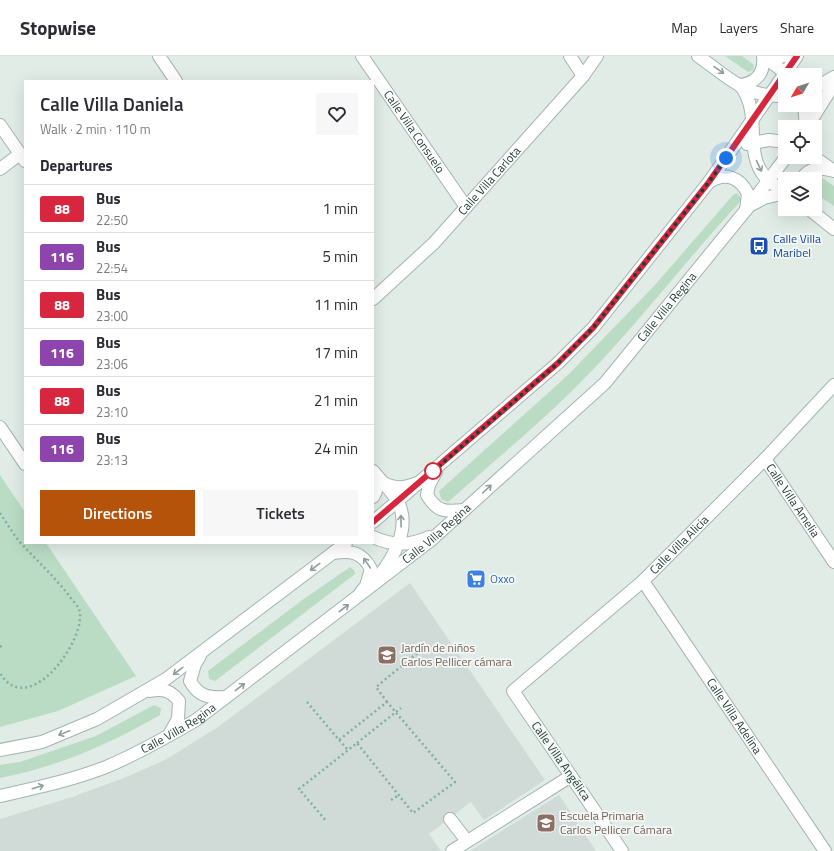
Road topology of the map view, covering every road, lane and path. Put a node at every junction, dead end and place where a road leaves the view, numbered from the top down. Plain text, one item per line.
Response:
1 (159, 56) edge
2 (362, 56) edge
3 (570, 56) edge
4 (597, 56) edge
5 (698, 56) edge
6 (785, 56) edge
7 (797, 56) edge
8 (765, 57) edge
9 (779, 68) edge
10 (790, 68) edge
11 (582, 76) junction
12 (834, 77) edge
13 (175, 80) edge
14 (822, 84) edge
15 (834, 84) edge
16 (740, 85) junction
17 (778, 86) edge
18 (778, 96) edge
19 (769, 97) junction
20 (752, 120) junction
21 (811, 120) edge
22 (0, 125) edge
23 (778, 141) edge
24 (754, 142) junction
25 (23, 158) edge
26 (726, 158) junction
27 (822, 162) edge
28 (781, 164) edge
29 (0, 169) edge
30 (834, 171) edge
31 (809, 172) edge
32 (769, 181) junction
33 (709, 182) junction
34 (778, 188) edge
35 (778, 195) edge
36 (466, 207) junction
37 (748, 208) junction
38 (818, 216) edge
39 (834, 229) edge
40 (374, 298) edge
41 (834, 385) edge
42 (0, 428) edge
43 (765, 459) junction
44 (24, 463) edge
45 (440, 466) junction
46 (374, 472) edge
47 (374, 474) edge
48 (422, 481) junction
49 (383, 483) junction
50 (374, 496) edge
51 (398, 502) junction
52 (464, 510) junction
53 (0, 513) edge
54 (374, 521) edge
55 (439, 532) junction
56 (374, 538) edge
57 (398, 545) junction
58 (341, 546) edge
59 (834, 562) edge
60 (643, 581) junction
61 (362, 594) junction
62 (3, 644) dead end
63 (426, 646) dead end
64 (0, 647) edge
65 (203, 651) junction
66 (0, 673) edge
67 (512, 691) joint
68 (144, 692) junction
69 (226, 697) junction
70 (306, 702) dead end
71 (387, 702) junction
72 (401, 708) dead end
73 (396, 713) junction
74 (167, 737) junction
75 (339, 740) junction
76 (357, 743) junction
77 (0, 750) edge
78 (348, 750) junction
79 (571, 776) junction
80 (399, 795) junction
81 (0, 796) edge
82 (391, 800) dead end
83 (450, 819) dead end
84 (327, 822) dead end
85 (467, 841) junction
86 (452, 851) edge
87 (622, 851) edge
88 (825, 851) edge

1 - 13 street
2 - 36 street, Calle Villa Consuelo
3 - 11 street
4 - 11 street, Calle Villa Carlota
5 -> 16 street
6 - 8 street
7 - 10 street
8 - 9 street
8 - 16 street
11 - 36 street, Calle Villa Carlota
12 - 14 street
15 - 21 street
16 - 19 street
16 - 20 street
17 - 19 street
18 - 19 street
19 - 20 street
20 - 24 street
20 - 26 street
22 - 25 street
23 - 24 street
24 - 26 street
24 -> 32 street
25 - 29 street
26 - 33 street
27 - 30 street
28 - 32 street, Calle Villa Regina
30 - 31 street
32 - 34 street
32 - 37 street, Calle Villa Regina
33 - 37 street
33 - 45 street
35 - 37 street
36 - 40 street, Calle Villa Carlota
52 -> 37 street, Calle Villa Regina
38 - 39 street
41 - 43 street, Calle Villa Alicia
42 - 44 street
43 - 59 street, Calle Villa Amelia
43 - 60 street, Calle Villa Alicia
45 - 48 street
45 - 52 street
46 - 49 street
47 - 50 street
48 - 49 street
48 - 51 street
49 - 51 street
51 - 54 street
57 -> 51 street
52 - 55 street, Calle Villa Regina
53 - 66 path
55 - 57 street
55 - 61 street, Calle Villa Regina
56 - 57 street
57 - 61 street
61 -> 58 street
58 -> 65 street
60 - 67 street, Calle Villa Alicia
60 - 88 street, Calle Villa Adelina
69 -> 61 street, Calle Villa Regina
62 - 64 path
63 - 71 path
65 -> 68 street
65 - 69 street
67 - 79 street, Calle Villa Angélica
68 - 74 street
68 -> 77 street
69 - 74 street, Calle Villa Regina
70 - 75 path
71 - 73 path
71 - 75 path
72 - 73 path
73 - 76 path
73 - 80 path
81 -> 74 street, Calle Villa Regina
75 - 78 path
76 - 78 path
76 - 80 path
78 - 84 path
79 - 85 street
79 - 87 street, Calle Villa Angélica
80 - 82 path
83 - 85 street
85 - 86 street

